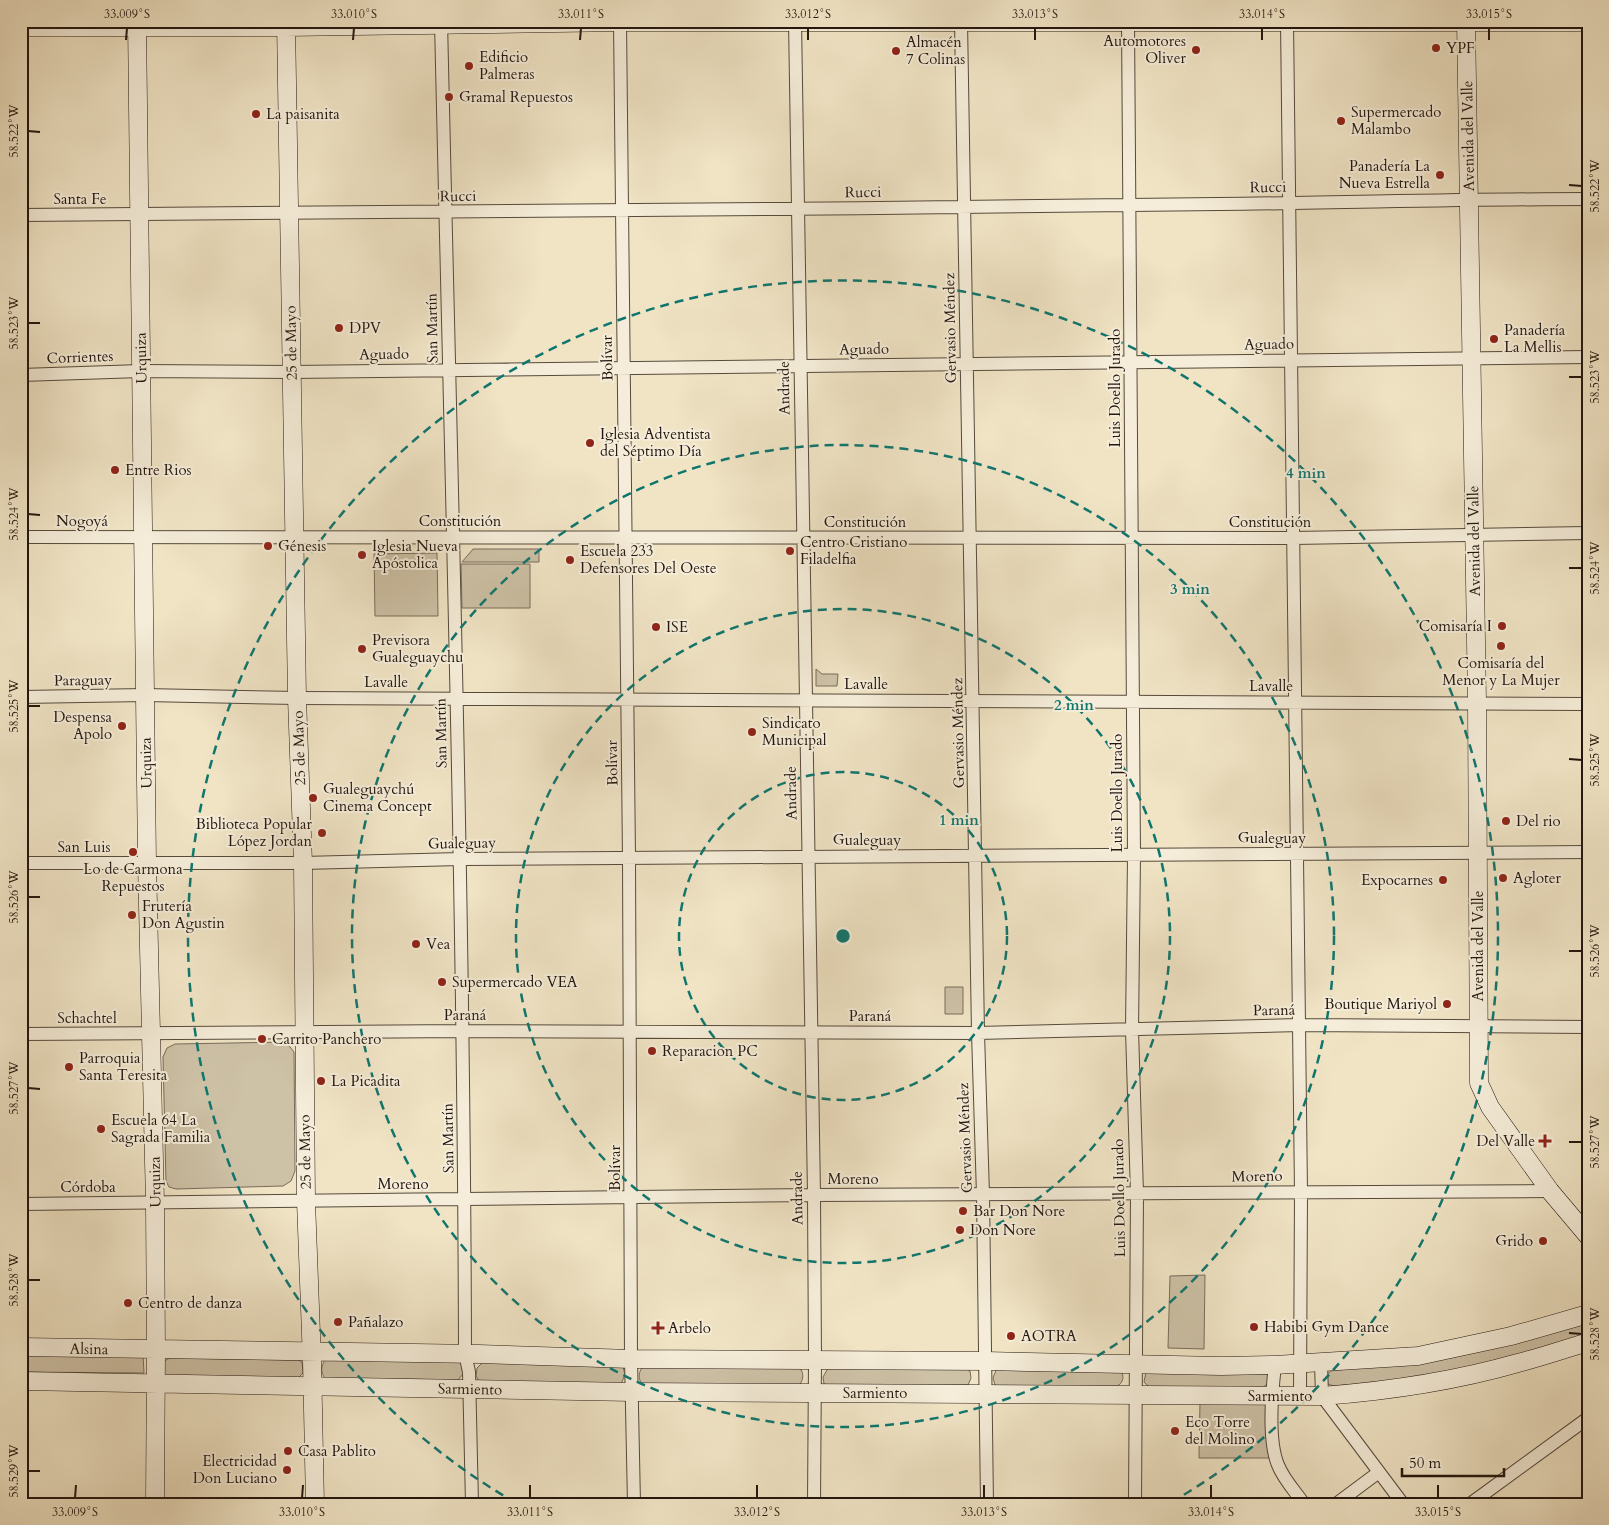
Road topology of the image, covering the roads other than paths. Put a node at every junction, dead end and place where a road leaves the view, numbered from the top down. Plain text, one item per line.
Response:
1 (620, 22) edge
2 (795, 22) edge
3 (961, 22) edge
4 (1128, 22) edge
5 (1287, 22) edge
6 (1466, 22) edge
7 (1588, 22) edge
8 (441, 23) edge
9 (137, 24) edge
10 (286, 24) edge
11 (21, 27) edge
12 (1470, 199) junction
13 (1588, 200) edge
14 (1290, 203) junction
15 (1130, 205) junction
16 (964, 207) junction
17 (798, 209) junction
18 (622, 210) junction
19 (445, 212) junction
20 (289, 214) junction
21 (21, 215) edge
22 (139, 215) junction
23 (1588, 357) edge
24 (1472, 358) junction
25 (1292, 360) junction
26 (1131, 362) junction
27 (967, 364) junction
28 (800, 366) junction
29 (624, 368) junction
30 (449, 370) junction
31 (141, 371) junction
32 (292, 372) junction
33 (21, 375) edge
34 (1588, 533) edge
35 (1474, 535) junction
36 (21, 537) edge
37 (143, 537) junction
38 (294, 537) junction
39 (453, 538) junction
40 (626, 538) junction
41 (803, 538) junction
42 (970, 538) junction
43 (1132, 538) junction
44 (1294, 538) junction
45 (145, 695) junction
46 (21, 697) edge
47 (297, 698) junction
48 (456, 698) junction
49 (627, 699) junction
50 (805, 700) junction
51 (973, 701) junction
52 (1133, 702) junction
53 (1296, 702) junction
54 (1477, 703) junction
55 (1588, 704) edge
56 (1478, 852) junction
57 (1588, 852) edge
58 (1298, 854) junction
59 (1134, 855) junction
60 (976, 856) junction
61 (808, 857) junction
62 (629, 858) junction
63 (460, 859) junction
64 (21, 863) edge
65 (147, 863) junction
66 (302, 863) junction
67 (1479, 1025) junction
68 (1300, 1026) junction
69 (1588, 1027) edge
70 (1132, 1030) junction
71 (462, 1031) junction
72 (303, 1032) junction
73 (630, 1032) junction
74 (811, 1032) junction
75 (978, 1033) junction
76 (21, 1034) edge
77 (152, 1034) junction
78 (1550, 1191) junction
79 (1301, 1192) junction
80 (1137, 1194) junction
81 (983, 1195) junction
82 (814, 1196) junction
83 (631, 1198) junction
84 (465, 1199) junction
85 (306, 1200) junction
86 (155, 1203) junction
87 (21, 1204) edge
88 (1588, 1236) edge
89 (1588, 1314) edge
90 (1588, 1342) edge
91 (21, 1347) edge
92 (156, 1350) junction
93 (312, 1352) junction
94 (465, 1353) junction
95 (631, 1359) junction
96 (815, 1360) junction
97 (986, 1361) junction
98 (1321, 1363) junction
99 (1136, 1364) junction
100 (1300, 1364) junction
101 (1275, 1365) junction
102 (21, 1381) edge
103 (156, 1384) junction
104 (312, 1386) junction
105 (469, 1389) junction
106 (632, 1392) junction
107 (815, 1393) junction
108 (986, 1394) junction
109 (1135, 1396) junction
110 (1300, 1396) junction
111 (1322, 1396) junction
112 (1271, 1397) junction
113 (1588, 1418) edge
114 (1379, 1472) junction
115 (155, 1504) edge
116 (315, 1504) edge
117 (472, 1504) edge
118 (634, 1504) edge
119 (814, 1504) edge
120 (987, 1504) edge
121 (1135, 1504) edge
122 (1304, 1504) edge
123 (1336, 1504) edge
124 (1403, 1504) edge
125 (1470, 1504) edge

1 - 2 main road
1 - 8 main road
1 - 18 street, Bolívar
2 - 3 main road
2 - 17 street, Andrade
3 - 4 main road
3 - 16 street, Gervasio Méndez
4 - 5 main road
4 - 15 street, Luis Doello Jurado
5 - 6 main road
5 - 14 street
6 - 7 main road
6 - 12 main road, Avenida del Valle
8 - 10 main road
8 - 19 street, San Martín
9 - 10 main road
9 - 11 main road
9 - 22 main road, Urquiza
10 - 20 main road, 25 de Mayo
12 - 13 street, Rucci
12 - 14 street, Rucci
12 - 24 main road, Avenida del Valle
14 - 15 street, Rucci
14 - 25 street
15 - 16 street, Rucci
15 - 26 street, Luis Doello Jurado
16 - 17 street, Rucci
16 - 27 street, Gervasio Méndez
17 - 18 street, Rucci
17 - 28 street, Andrade
18 - 19 street, Rucci
18 - 29 street, Bolívar
19 - 20 street, Rucci
19 - 30 street, San Martín
20 - 22 street, Rucci
20 - 32 main road, 25 de Mayo
21 - 22 street, Santa Fe
22 - 31 main road, Urquiza
23 - 24 street, Aguado
24 - 25 street, Aguado
24 - 35 main road, Avenida del Valle
25 - 26 street, Aguado
25 - 44 street
26 - 27 street, Aguado
26 - 43 street, Luis Doello Jurado
27 - 28 street, Aguado
27 - 42 street, Gervasio Méndez
28 - 29 street, Aguado
28 - 41 street, Andrade
29 - 30 street, Aguado
29 - 40 street, Bolívar
30 - 32 street, Aguado
30 - 39 street, San Martín
31 - 32 street, Aguado
31 - 33 street, Corrientes
31 - 37 main road, Urquiza
32 - 38 main road, 25 de Mayo
34 - 35 street, Constitución
35 - 44 street, Constitución
35 - 54 main road, Avenida del Valle
36 - 37 street, Nogoyá
37 - 38 street, Constitución
37 - 45 main road, Urquiza
38 - 39 street, Constitución
38 - 47 main road, 25 de Mayo
39 - 40 street, Constitución
39 - 48 street, San Martín
40 - 41 street, Constitución
40 - 49 street, Bolívar
41 - 42 street, Constitución
41 - 50 street, Andrade
42 - 43 street, Constitución
42 - 51 street, Gervasio Méndez
43 - 44 street, Constitución
43 - 52 street, Luis Doello Jurado
44 - 53 street
45 - 46 street, Paraguay
45 - 47 street, Lavalle
45 - 65 main road, Urquiza
47 - 48 street, Lavalle
47 - 66 main road, 25 de Mayo
48 - 49 street, Lavalle
48 - 63 street, San Martín
49 - 50 street, Lavalle
49 - 62 street, Bolívar
50 - 51 street, Lavalle
50 - 61 street, Andrade
51 - 52 street, Lavalle
51 - 60 street, Gervasio Méndez
52 - 53 street, Lavalle
52 - 59 street, Luis Doello Jurado
53 - 54 street, Lavalle
53 - 58 street
54 - 55 street, Lavalle
54 - 56 main road, Avenida del Valle
56 - 57 street, Gualeguay
56 - 58 street, Gualeguay
56 - 67 main road, Avenida del Valle
58 - 59 street, Gualeguay
58 - 68 street
59 - 60 street, Gualeguay
59 - 70 street, Luis Doello Jurado
60 - 61 street, Gualeguay
60 - 75 street, Gervasio Méndez
61 - 62 street, Gualeguay
61 - 74 street, Andrade
62 - 63 street, Gualeguay
62 - 73 street, Bolívar
63 - 66 street, Gualeguay
63 - 71 street, San Martín
64 - 65 street, San Luis
65 - 66 street, Gualeguay
65 - 77 main road, Urquiza
66 - 72 main road, 25 de Mayo
67 - 68 street, Paraná
67 - 69 street, Paraná
67 - 78 main road, Avenida del Valle
68 - 70 street, Paraná
68 - 79 street
70 - 75 street, Paraná
70 - 80 street, Luis Doello Jurado
71 - 72 street, Paraná
71 - 73 street, Paraná
71 - 84 street, San Martín
72 - 77 street, Paraná
72 - 85 main road, 25 de Mayo
73 - 74 street, Paraná
73 - 83 street, Bolívar
74 - 75 street, Paraná
74 - 82 street, Andrade
75 - 81 street, Gervasio Méndez
76 - 77 street, Schachtel
77 - 86 main road, Urquiza
78 - 79 street, Moreno
78 - 88 main road, Avenida del Valle
79 - 80 street, Moreno
79 - 100 street
80 - 81 street, Moreno
80 - 99 street, Luis Doello Jurado
81 - 82 street, Moreno
81 - 97 street, Gervasio Méndez
82 - 83 street, Moreno
82 - 96 street, Andrade
83 - 84 street, Moreno
83 - 95 street, Bolívar
84 - 85 street, Moreno
84 - 94 street, San Martín
85 - 86 street, Moreno
85 - 93 main road, 25 de Mayo
86 - 87 street, Córdoba
86 - 92 main road, Urquiza
89 - 98 main road, Sarmiento
90 - 111 main road, Sarmiento
91 - 92 main road, Alsina
92 - 93 main road, Sarmiento
92 - 103 main road, Urquiza
93 - 94 main road, Sarmiento
93 - 104 main road, 25 de Mayo
94 - 95 main road, Sarmiento
94 - 105 street, San Martín
95 - 96 main road, Sarmiento
95 - 106 street, Bolívar
96 - 97 main road, Sarmiento
96 - 107 street, Andrade
97 - 99 main road, Sarmiento
97 - 108 street, Gervasio Méndez
98 - 100 main road, Sarmiento
98 - 111 street
99 - 101 main road, Sarmiento
99 - 109 street, Luis Doello Jurado
100 - 101 main road, Sarmiento
100 - 110 street
101 - 112 street
102 - 103 main road
103 - 104 main road, Sarmiento
103 - 115 main road, Urquiza
104 - 105 main road, Sarmiento
104 - 116 main road, 25 de Mayo
105 - 106 main road, Sarmiento
105 - 117 street, San Martín
106 - 107 main road, Sarmiento
106 - 118 street, Bolívar
107 - 108 main road, Sarmiento
107 - 119 street, Andrade
108 - 109 main road, Sarmiento
108 - 120 street, Gervasio Méndez
109 - 112 main road, Sarmiento
109 - 121 street, Luis Doello Jurado
110 - 111 main road, Sarmiento
110 - 112 main road, Sarmiento
111 - 114 street
112 - 122 street
113 - 125 street
114 - 123 street
114 - 124 street

